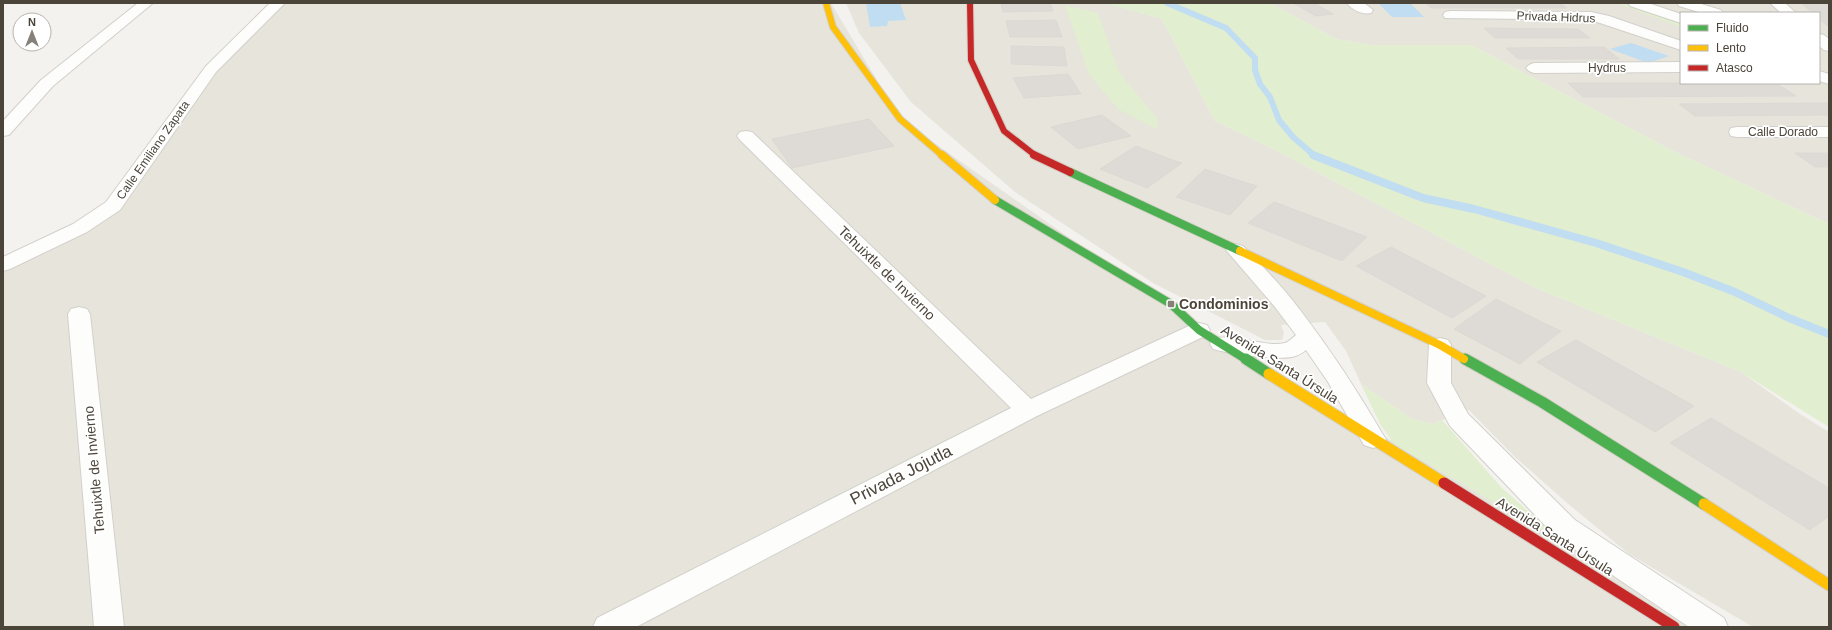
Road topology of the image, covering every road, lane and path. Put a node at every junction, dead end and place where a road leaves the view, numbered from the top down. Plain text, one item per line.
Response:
1 (146, 3) edge
2 (278, 3) edge
3 (826, 3) edge
4 (970, 3) edge
5 (1354, 3) edge
6 (1635, 3) edge
7 (1684, 3) edge
8 (1777, 3) edge
9 (1366, 10) dead end
10 (1623, 10) dead end
11 (1704, 12) edge
12 (1788, 12) edge
13 (1450, 15) dead end
14 (1680, 19) edge
15 (1680, 32) edge
16 (1680, 32) edge
17 (1659, 38) junction
18 (1820, 39) edge
19 (1680, 46) edge
20 (1829, 47) edge
21 (1680, 67) edge
22 (1534, 68) dead end
23 (3, 131) edge
24 (1737, 132) dead end
25 (1829, 132) edge
26 (746, 136) dead end
27 (1236, 250) junction
28 (3, 265) edge
29 (80, 314) dead end
30 (1199, 330) junction
31 (1308, 337) junction
32 (1221, 344) junction
33 (1440, 344) junction
34 (1028, 410) junction
35 (1373, 438) junction
36 (1829, 585) edge
37 (109, 627) edge
38 (608, 627) edge
39 (1674, 627) edge
40 (1713, 627) edge

1 - 23 street
2 - 28 street, Calle Emiliano Zapata
3 - 30 street, Avenida Santa Úrsula
4 - 27 street
5 - 9 street
6 - 14 street
7 - 11 street
8 - 12 street
10 - 15 street
13 - 17 street, Privada Hidrus
16 - 17 street
17 - 19 street, Privada Hidrus
18 - 20 street
21 - 22 street, Hydrus
24 - 25 street, Calle Dorado
26 - 34 street, Tehuixtle de Invierno
27 - 31 street
27 - 33 street
29 - 37 street, Tehuixtle de Invierno
30 - 32 street, Avenida Santa Úrsula
30 - 34 street, Privada Jojutla
31 - 32 street
31 - 35 street
32 - 35 street, Avenida Santa Úrsula
33 - 36 street
33 - 40 street
34 - 38 street, Privada Jojutla
35 - 39 street, Avenida Santa Úrsula

